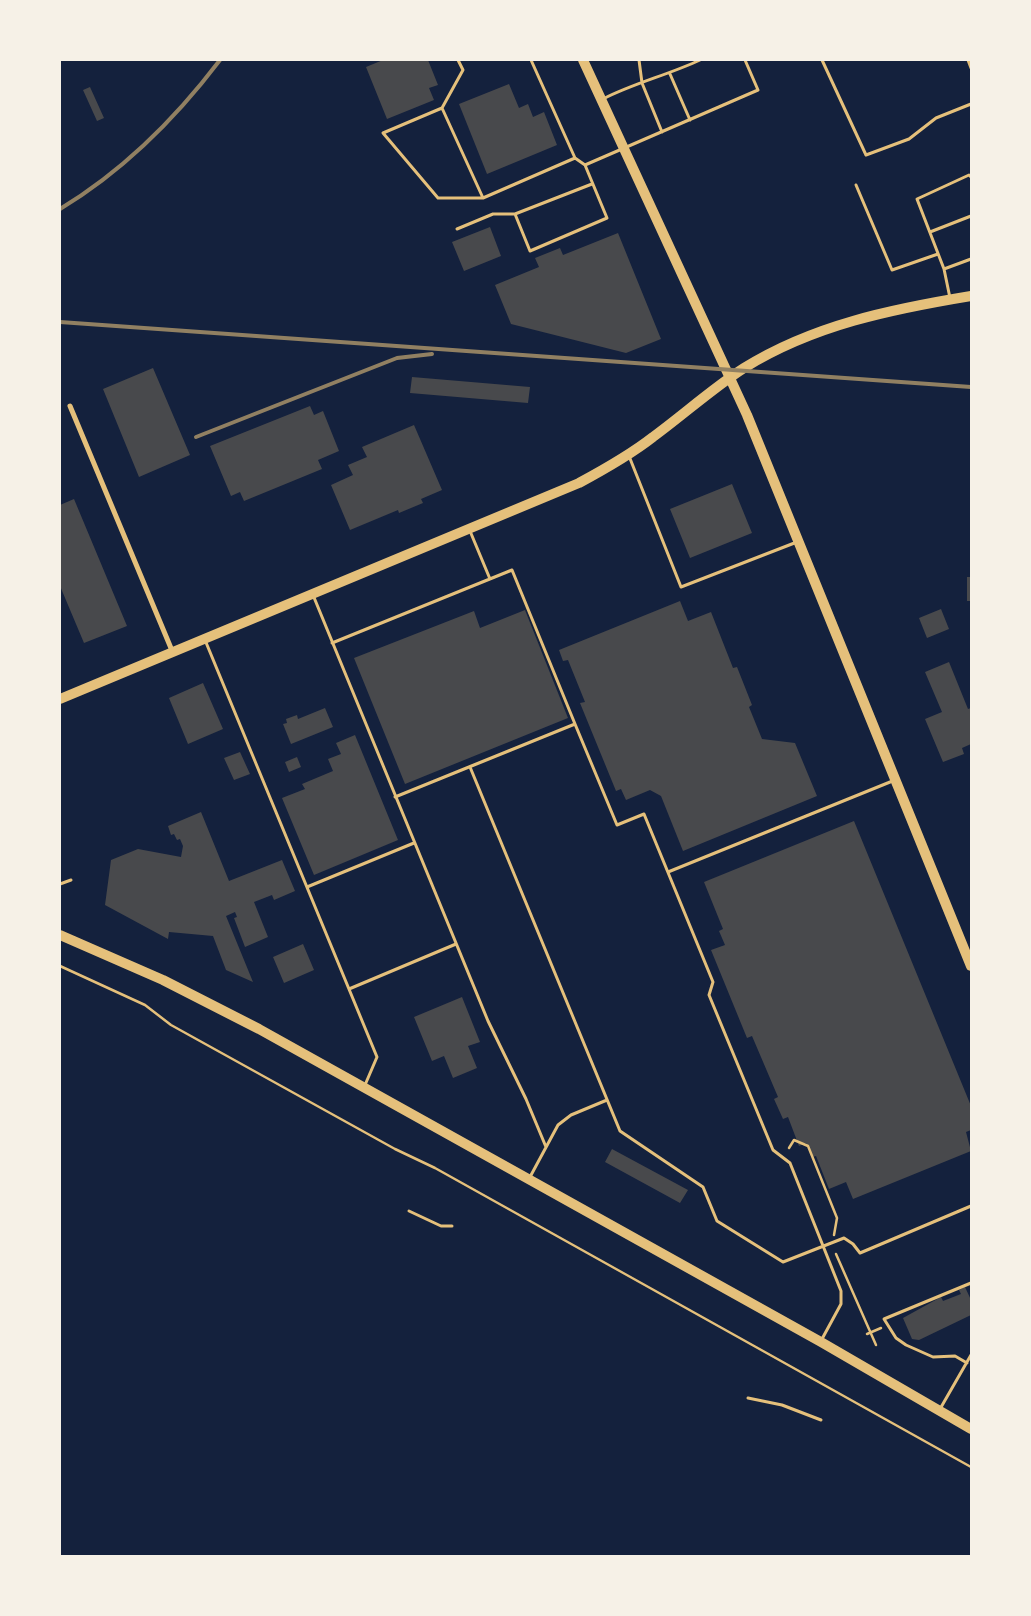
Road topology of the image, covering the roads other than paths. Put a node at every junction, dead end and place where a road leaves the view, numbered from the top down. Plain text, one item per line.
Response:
1 (458, 60) edge
2 (531, 60) edge
3 (583, 60) edge
4 (639, 60) edge
5 (700, 60) edge
6 (745, 60) edge
7 (822, 60) edge
8 (968, 60) edge
9 (971, 68) edge
10 (670, 74) junction
11 (642, 83) junction
12 (601, 100) junction
13 (971, 104) edge
14 (442, 108) junction
15 (690, 120) junction
16 (662, 132) junction
17 (623, 149) junction
18 (575, 158) junction
19 (585, 165) junction
20 (971, 177) edge
21 (592, 184) junction
22 (856, 185) dead end
23 (484, 198) junction
24 (515, 214) junction
25 (971, 216) edge
26 (457, 230) dead end
27 (930, 232) junction
28 (938, 254) junction
29 (971, 259) edge
30 (944, 269) junction
31 (971, 296) edge
32 (950, 299) junction
33 (731, 379) junction
34 (70, 406) dead end
35 (628, 455) junction
36 (469, 529) junction
37 (799, 541) junction
38 (490, 579) junction
39 (312, 595) junction
40 (205, 640) junction
41 (332, 643) junction
42 (173, 653) junction
43 (60, 699) edge
44 (575, 724) junction
45 (470, 767) junction
46 (896, 780) junction
47 (395, 797) junction
48 (414, 843) junction
49 (668, 872) junction
50 (71, 880) dead end
51 (60, 884) edge
52 (307, 887) junction
53 (60, 935) edge
54 (456, 944) junction
55 (971, 966) edge
56 (349, 989) junction
57 (364, 1086) junction
58 (607, 1100) junction
59 (546, 1147) junction
60 (528, 1179) junction
61 (971, 1206) edge
62 (409, 1210) dead end
63 (452, 1226) dead end
64 (824, 1246) junction
65 (971, 1283) edge
66 (821, 1342) junction
67 (971, 1355) edge
68 (966, 1363) junction
69 (748, 1398) dead end
70 (939, 1411) junction
71 (822, 1420) dead end
72 (971, 1429) edge

1 - 14 lane
2 - 18 lane
3 - 12 main road
4 - 11 lane
5 - 10 lane
6 - 15 lane
7 - 13 lane
8 - 9 lane
10 - 11 lane
10 - 15 lane
11 - 12 lane
11 - 16 lane
12 - 17 main road
14 - 23 lane
14 - 23 lane
15 - 16 lane
16 - 17 lane
17 - 19 lane
17 - 33 main road
18 - 19 lane
18 - 23 lane
19 - 21 lane
20 - 27 lane
21 - 24 lane
21 - 24 lane
22 - 28 lane
24 - 26 lane
25 - 27 lane
27 - 28 lane
28 - 30 lane
29 - 30 lane
30 - 32 lane
31 - 32 main road
32 - 33 main road
33 - 35 main road
33 - 37 main road
34 - 42 street
35 - 36 main road
35 - 37 lane
36 - 38 lane
36 - 39 main road
37 - 46 main road
38 - 41 lane
38 - 44 lane
39 - 40 main road
39 - 41 lane
40 - 42 main road
40 - 52 lane
41 - 47 lane
42 - 43 main road
44 - 45 lane
44 - 49 lane
45 - 47 lane
45 - 58 lane
46 - 49 lane
46 - 55 main road
47 - 48 lane
48 - 52 lane
48 - 54 lane
49 - 64 lane
50 - 51 lane
52 - 56 lane
53 - 57 main road
54 - 56 lane
54 - 59 lane
56 - 57 lane
57 - 60 main road
58 - 59 lane
58 - 64 lane
59 - 60 lane
60 - 66 main road
61 - 64 lane
62 - 63 lane
64 - 66 lane
65 - 68 lane
66 - 70 main road
67 - 68 lane
68 - 70 lane
69 - 71 lane
70 - 72 main road

